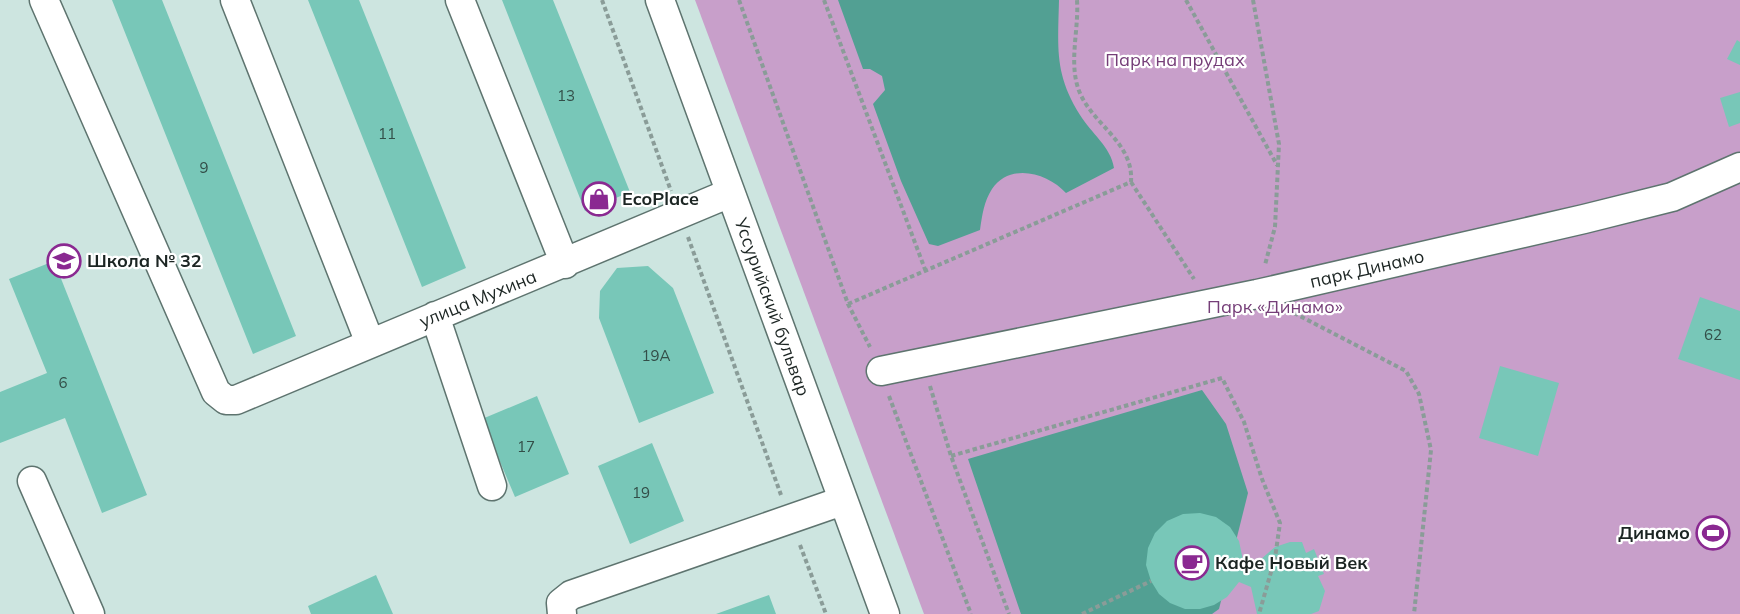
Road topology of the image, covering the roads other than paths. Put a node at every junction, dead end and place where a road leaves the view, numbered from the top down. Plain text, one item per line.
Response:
1 (44, 0) edge
2 (235, 0) edge
3 (460, 0) edge
4 (660, 0) edge
5 (1740, 167) edge
6 (730, 193) junction
7 (565, 264) junction
8 (435, 316) junction
9 (370, 343) junction
10 (881, 371) road end
11 (32, 481) dead end
12 (492, 486) dead end
13 (842, 501) junction
14 (90, 614) edge
15 (562, 614) edge
16 (885, 614) edge

1 - 9 street, улица Мухина
2 - 9 street
3 - 7 street
4 - 6 street, Уссурийский бульвар
5 - 10 street, парк Динамо
6 - 7 street, улица Мухина
6 - 13 street, Уссурийский бульвар
7 - 8 street, улица Мухина
8 - 9 street, улица Мухина
8 - 12 street
11 - 14 street
13 - 15 street
13 - 16 street, Уссурийский бульвар

